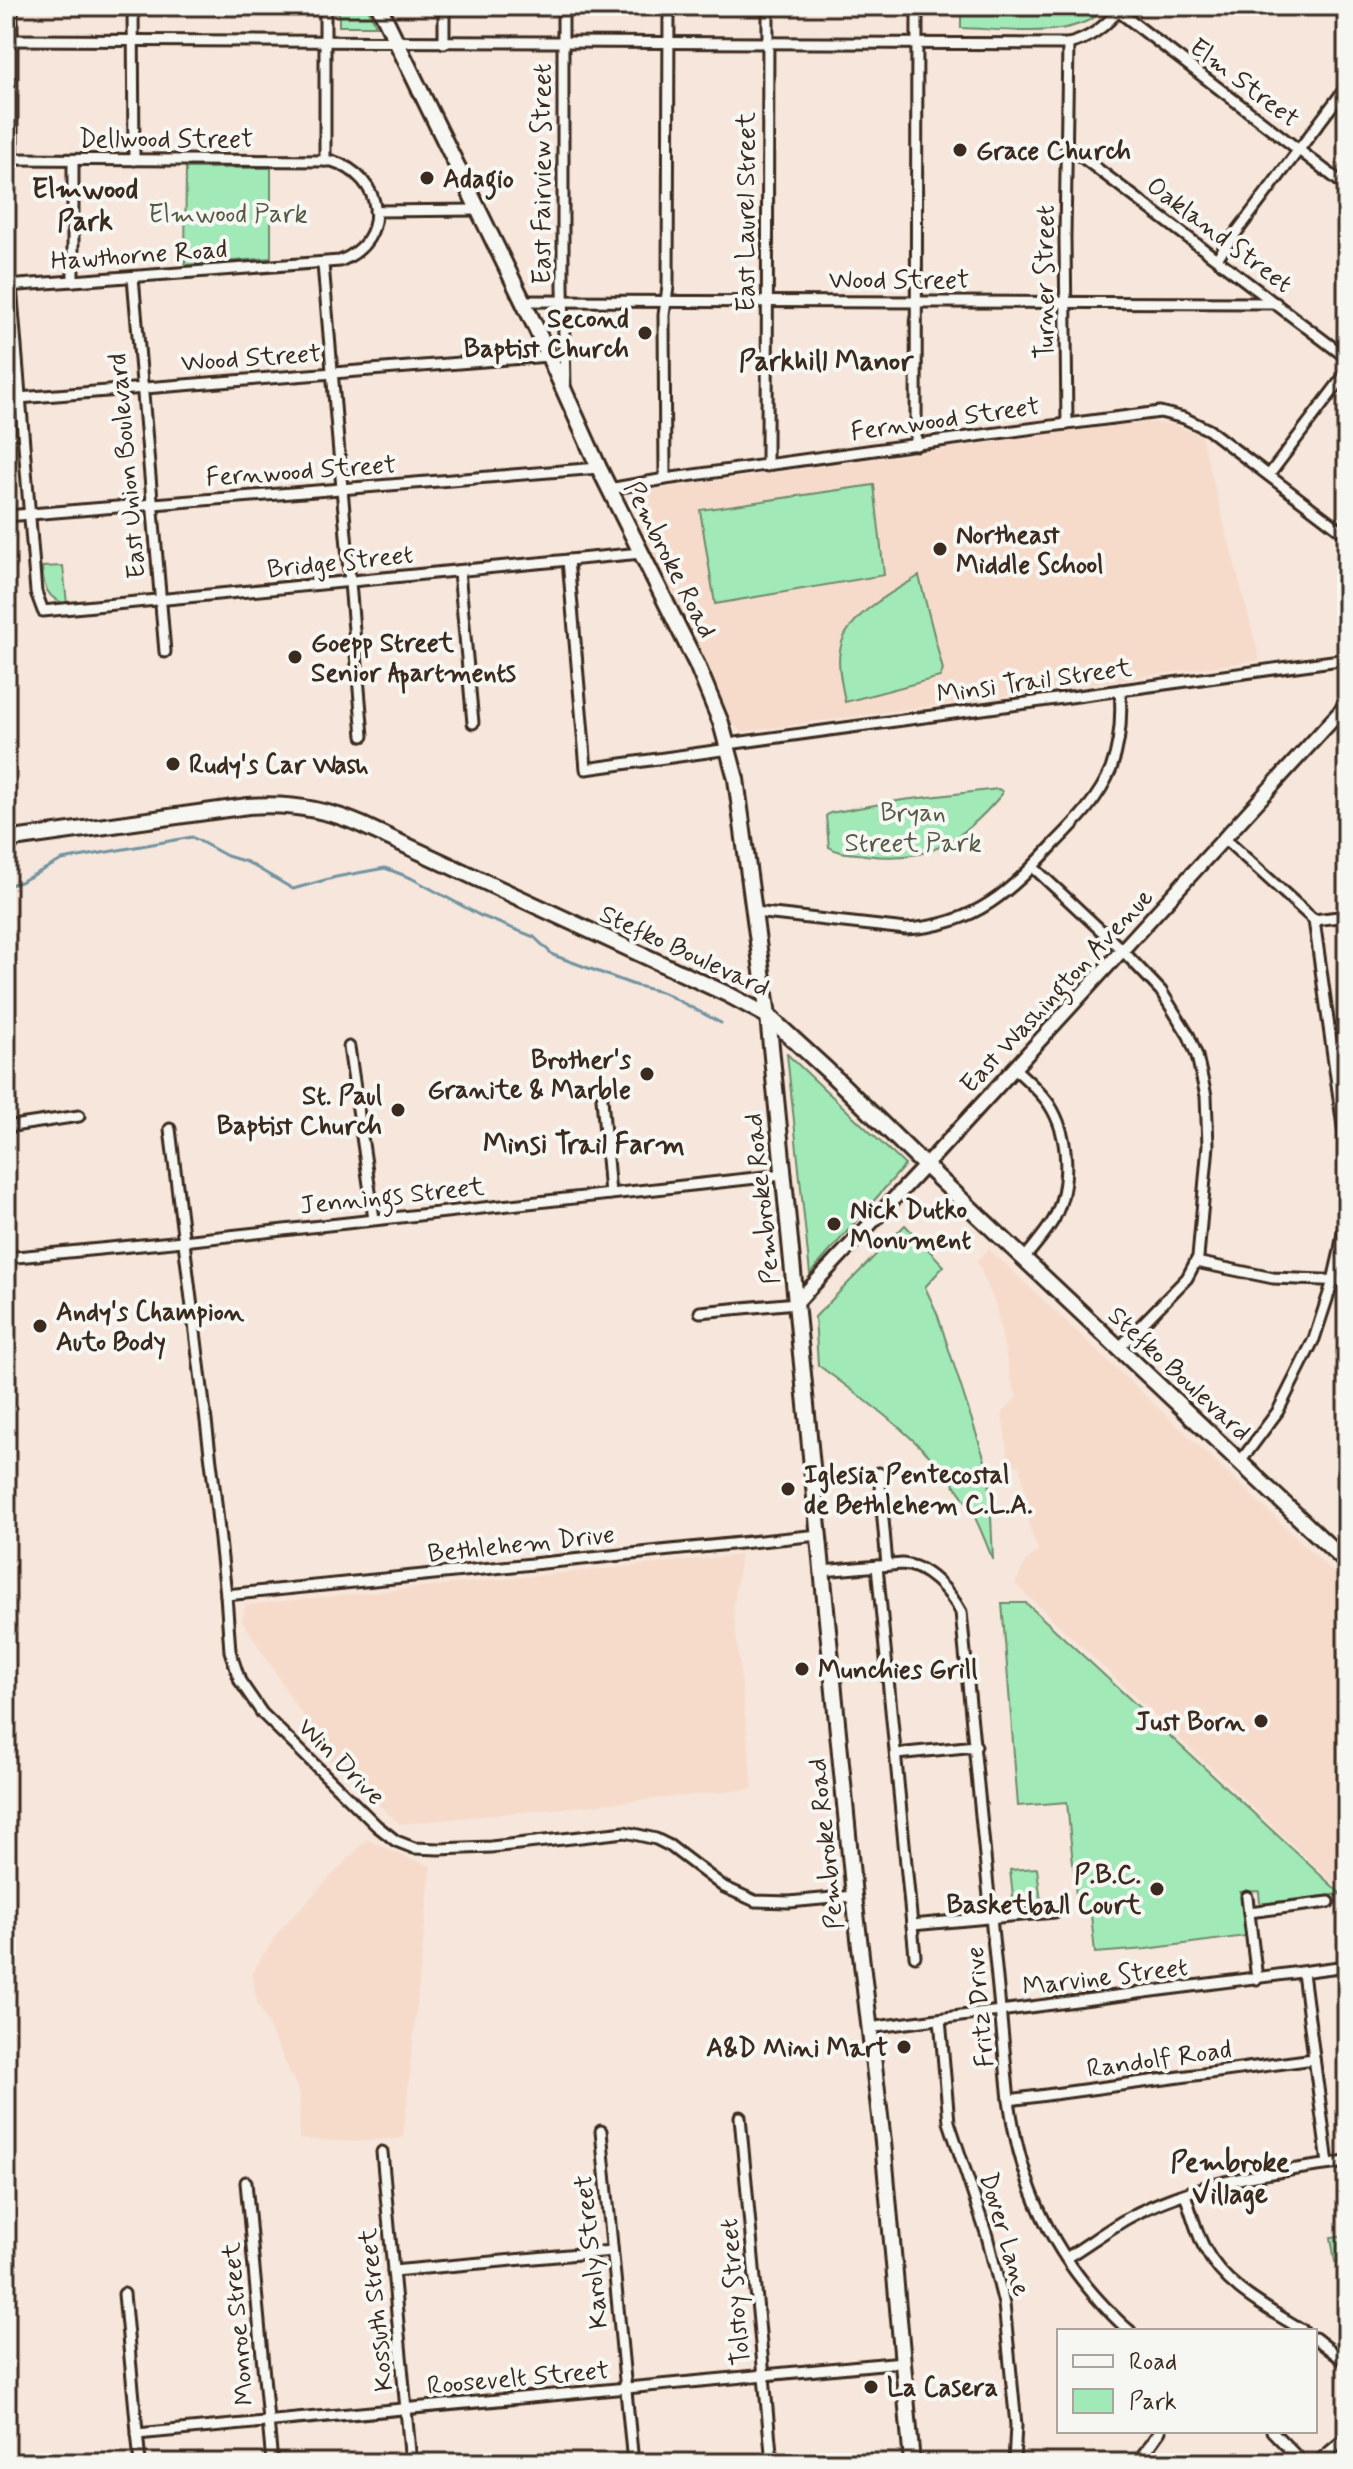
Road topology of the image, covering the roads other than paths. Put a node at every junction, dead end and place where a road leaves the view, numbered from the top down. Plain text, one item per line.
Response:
1 (12, 6) edge
2 (133, 6) edge
3 (325, 6) edge
4 (379, 6) edge
5 (444, 6) edge
6 (563, 6) edge
7 (669, 6) edge
8 (768, 6) edge
9 (917, 6) edge
10 (1338, 6) edge
11 (1120, 9) edge
12 (1347, 13) edge
13 (9, 40) edge
14 (133, 40) junction
15 (325, 41) junction
16 (396, 41) junction
17 (563, 42) junction
18 (444, 43) junction
19 (669, 43) junction
20 (768, 43) junction
21 (916, 43) junction
22 (1068, 44) junction
23 (1347, 86) edge
24 (1066, 145) junction
25 (1298, 150) junction
26 (9, 159) edge
27 (73, 160) junction
28 (134, 160) junction
29 (325, 161) junction
30 (1347, 187) edge
31 (479, 210) junction
32 (375, 211) junction
33 (1217, 258) junction
34 (323, 264) junction
35 (133, 277) junction
36 (73, 281) junction
37 (9, 285) edge
38 (563, 300) junction
39 (523, 301) junction
40 (917, 301) junction
41 (665, 302) junction
42 (767, 302) junction
43 (1066, 302) junction
44 (1276, 303) junction
45 (548, 356) junction
46 (1347, 358) edge
47 (1347, 372) edge
48 (333, 373) junction
49 (141, 388) junction
50 (565, 390) junction
51 (21, 398) junction
52 (6, 399) edge
53 (1067, 424) junction
54 (916, 445) junction
55 (767, 466) junction
56 (599, 468) junction
57 (1269, 475) junction
58 (665, 479) junction
59 (343, 488) junction
60 (609, 489) junction
61 (152, 503) junction
62 (31, 514) junction
63 (6, 516) edge
64 (1347, 535) edge
65 (641, 553) junction
66 (568, 560) junction
67 (459, 571) junction
68 (349, 582) junction
69 (160, 601) junction
70 (165, 652) dead end
71 (1347, 659) edge
72 (1120, 690) junction
73 (1347, 704) edge
74 (473, 723) dead end
75 (363, 736) dead end
76 (729, 747) junction
77 (1225, 839) junction
78 (6, 840) edge
79 (1033, 867) junction
80 (755, 912) junction
81 (1347, 916) edge
82 (1314, 920) junction
83 (1122, 950) junction
84 (768, 1016) junction
85 (349, 1047) dead end
86 (1014, 1068) junction
87 (602, 1098) dead end
88 (79, 1116) dead end
89 (6, 1127) edge
90 (170, 1129) dead end
91 (925, 1166) junction
92 (783, 1175) junction
93 (610, 1194) junction
94 (374, 1219) junction
95 (183, 1241) junction
96 (6, 1258) edge
97 (1024, 1259) junction
98 (1196, 1262) junction
99 (1333, 1281) junction
100 (1347, 1281) edge
101 (796, 1303) junction
102 (700, 1312) dead end
103 (1118, 1349) junction
104 (1240, 1462) junction
105 (879, 1473) dead end
106 (819, 1535) junction
107 (1347, 1563) edge
108 (882, 1566) junction
109 (822, 1571) junction
110 (226, 1595) junction
111 (976, 1746) junction
112 (896, 1754) junction
113 (854, 1896) junction
114 (1247, 1897) dead end
115 (1329, 1902) dead end
116 (1055, 1912) dead end
117 (1249, 1912) junction
118 (993, 1917) junction
119 (912, 1925) junction
120 (915, 1956) dead end
121 (1347, 1966) edge
122 (1303, 1973) junction
123 (1257, 1979) junction
124 (1001, 2011) junction
125 (940, 2019) junction
126 (868, 2028) junction
127 (1314, 2059) junction
128 (1009, 2100) junction
129 (740, 2117) dead end
130 (601, 2131) dead end
131 (382, 2152) dead end
132 (1347, 2162) edge
133 (1328, 2164) junction
134 (246, 2182) dead end
135 (1185, 2194) junction
136 (612, 2251) junction
137 (1066, 2258) junction
138 (393, 2271) junction
139 (124, 2294) dead end
140 (1128, 2329) edge
141 (1301, 2329) edge
142 (1317, 2340) edge
143 (903, 2362) junction
144 (1347, 2363) edge
145 (763, 2374) junction
146 (626, 2389) junction
147 (407, 2409) junction
148 (268, 2422) junction
149 (1159, 2433) edge
150 (1274, 2433) edge
151 (137, 2434) junction
152 (1347, 2437) edge
153 (140, 2463) edge
154 (272, 2463) edge
155 (411, 2463) edge
156 (633, 2463) edge
157 (772, 2463) edge
158 (912, 2463) edge
159 (1014, 2463) edge
160 (1137, 2463) edge
161 (1303, 2463) edge
162 (1316, 2463) edge

1 - 13 street
2 - 14 street
3 - 15 street
4 - 16 main road, Pembroke Road
5 - 18 street
6 - 17 street, East Fairview Street
7 - 19 street
8 - 20 street, East Laurel Street
9 - 21 street
10 - 12 street
11 - 22 street
11 - 25 street, Elm Street
13 - 14 street
13 - 26 street
14 - 15 street
14 - 28 street
15 - 16 street
15 - 29 street
16 - 18 street
16 - 31 main road, Pembroke Road
17 - 18 street
17 - 19 street
17 - 38 street, East Fairview Street
19 - 20 street
19 - 41 street
20 - 21 street
20 - 42 street, East Laurel Street
21 - 22 street
21 - 40 street
22 - 24 street, Turner Street
23 - 25 street
24 - 33 street, Oakland Street
24 - 43 street, Turner Street
25 - 30 street, Elm Street
25 - 33 street
26 - 27 street, Dellwood Street
27 - 28 street, Dellwood Street
27 - 36 street
28 - 29 street, Dellwood Street
29 - 32 street
31 - 32 street
31 - 39 main road, Pembroke Road
32 - 34 street, Hawthorne Road
33 - 44 street, Oakland Street
34 - 35 street, Hawthorne Road
34 - 48 street
35 - 36 street, Hawthorne Road
35 - 49 street, East Union Boulevard
36 - 37 street, Hawthorne Road
37 - 51 street
38 - 39 street, Wood Street
38 - 41 street, Wood Street
38 - 50 street, East Fairview Street
39 - 45 main road, Pembroke Road
40 - 42 street, Wood Street
40 - 43 street, Wood Street
40 - 54 street
41 - 42 street, Wood Street
41 - 58 street
42 - 55 street, East Laurel Street
43 - 44 street, Wood Street
43 - 53 street, Turner Street
44 - 46 street, Oakland Street
45 - 48 street, Wood Street
45 - 50 main road, Pembroke Road
47 - 57 street
48 - 49 street, Wood Street
48 - 59 street
49 - 51 street, Wood Street
49 - 61 street, East Union Boulevard
50 - 56 main road, Pembroke Road
51 - 52 street, Wood Street
51 - 62 street
53 - 54 street, Fernwood Street
53 - 57 street, Fernwood Street
54 - 55 street, Fernwood Street
55 - 58 street, Fernwood Street
56 - 59 street, Fernwood Street
56 - 60 main road, Pembroke Road
57 - 64 street, Fernwood Street
58 - 60 street, Fernwood Street
59 - 61 street, Fernwood Street
59 - 68 street
60 - 65 main road, Pembroke Road
61 - 62 street, Fernwood Street
61 - 69 street, East Union Boulevard
62 - 63 street, Fernwood Street
62 - 69 street, Bridge Street
65 - 66 street, Bridge Street
65 - 76 main road, Pembroke Road
66 - 67 street, Bridge Street
66 - 76 street, Minsi Trail Street
67 - 68 street, Bridge Street
67 - 74 street
68 - 69 street, Bridge Street
68 - 75 street
69 - 70 street, East Union Boulevard
71 - 72 street, Minsi Trail Street
72 - 76 street, Minsi Trail Street
72 - 79 street
73 - 77 street, East Washington Avenue
76 - 80 main road, Pembroke Road
77 - 82 street
77 - 83 street, East Washington Avenue
78 - 84 main road, Stefko Boulevard
79 - 80 street
79 - 83 street
80 - 84 main road, Pembroke Road
81 - 82 street
82 - 99 street
83 - 86 street, East Washington Avenue
83 - 98 street
84 - 91 main road, Stefko Boulevard
84 - 92 main road, Pembroke Road
85 - 94 street
86 - 91 street, East Washington Avenue
86 - 97 street
87 - 93 street
88 - 89 street
90 - 95 street, Win Drive
91 - 97 main road, Stefko Boulevard
91 - 101 street, East Washington Avenue
92 - 93 street, Jennings Street
92 - 101 main road, Pembroke Road
93 - 94 street, Jennings Street
94 - 95 street, Jennings Street
95 - 96 street, Jennings Street
95 - 110 street, Win Drive
97 - 103 main road, Stefko Boulevard
98 - 99 street
98 - 103 street
99 - 100 street
99 - 104 street
101 - 102 street
101 - 106 main road, Pembroke Road
103 - 104 main road, Stefko Boulevard
104 - 107 main road, Stefko Boulevard
105 - 108 street
106 - 109 main road, Pembroke Road
106 - 110 street, Bethlehem Drive
108 - 109 street, Fritz Drive
108 - 111 street, Fritz Drive
108 - 112 street
109 - 113 main road, Pembroke Road
110 - 113 street, Win Drive
111 - 112 street
111 - 118 street, Fritz Drive
112 - 119 street
113 - 126 main road, Pembroke Road
114 - 117 street
115 - 117 street
116 - 118 street
117 - 123 street
118 - 119 street
118 - 124 street, Fritz Drive
119 - 120 street
121 - 122 street, Marvine Street
122 - 123 street, Marvine Street
122 - 127 street
123 - 124 street, Marvine Street
124 - 125 street, Marvine Street
124 - 128 street, Fritz Drive
125 - 126 street, Marvine Street
125 - 159 street, Dover Lane
126 - 143 main road, Pembroke Road
127 - 128 street, Randolf Road
127 - 133 street
128 - 137 street, Fritz Drive
129 - 145 street, Tolstoy Street
130 - 136 street, Karoly Street
131 - 138 street, Kossuth Street
132 - 133 street
133 - 135 street
134 - 148 street, Monroe Street
135 - 137 street
135 - 141 street
136 - 138 street
136 - 146 street, Karoly Street
137 - 140 street, Fritz Drive
138 - 147 street, Kossuth Street
139 - 151 street
142 - 144 street
143 - 145 street, Roosevelt Street
143 - 158 main road, Pembroke Road
145 - 146 street, Roosevelt Street
145 - 157 street, Tolstoy Street
146 - 147 street, Roosevelt Street
146 - 156 street, Karoly Street
147 - 148 street, Roosevelt Street
147 - 155 street, Kossuth Street
148 - 151 street, Roosevelt Street
148 - 154 street, Monroe Street
149 - 160 street
150 - 161 street
151 - 153 street
152 - 162 street

